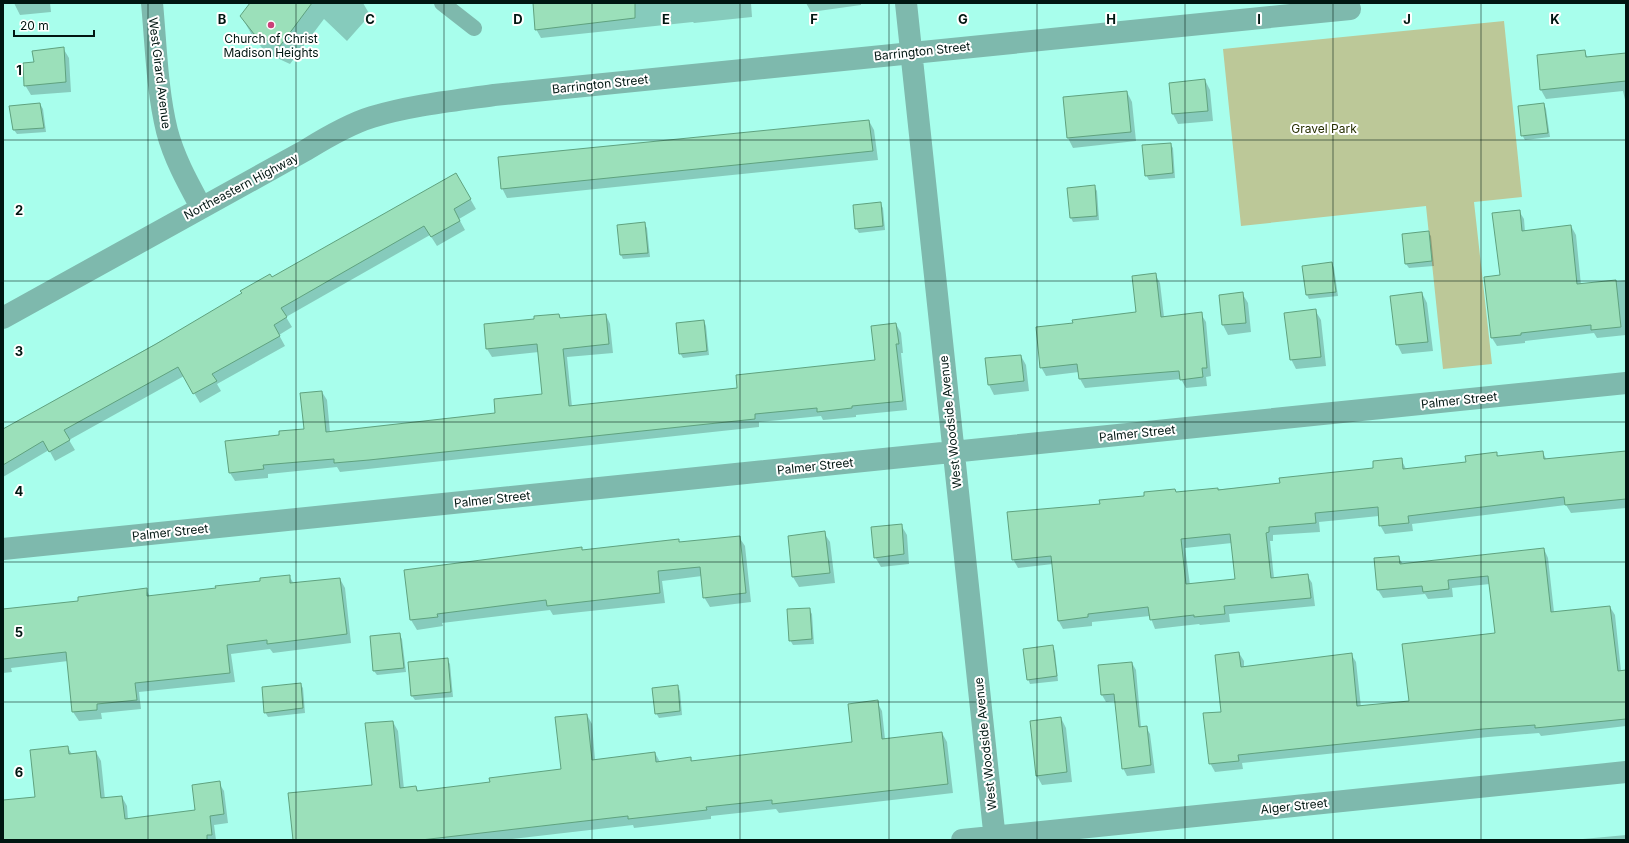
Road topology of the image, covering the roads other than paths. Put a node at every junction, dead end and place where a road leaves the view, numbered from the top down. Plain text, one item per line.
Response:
1 (152, 3) edge
2 (442, 3) edge
3 (906, 3) edge
4 (1350, 9) dead end
5 (474, 28) dead end
6 (911, 52) junction
7 (494, 95) joint
8 (201, 207) junction
9 (3, 318) edge
10 (1626, 383) edge
11 (954, 453) junction
12 (3, 549) edge
13 (1626, 772) edge
14 (994, 838) edge
15 (962, 840) edge

1 - 8 street, West Girard Avenue
2 - 5 lane
3 - 6 street, West Woodside Avenue
4 - 6 street, Barrington Street
6 - 7 street, Barrington Street
6 - 11 street, West Woodside Avenue
7 - 8 street, Northeastern Highway
8 - 9 street, Northeastern Highway
10 - 11 street, Palmer Street
11 - 12 street, Palmer Street
11 - 14 street, West Woodside Avenue
13 - 14 street, Alger Street
14 - 15 street, Alger Street

